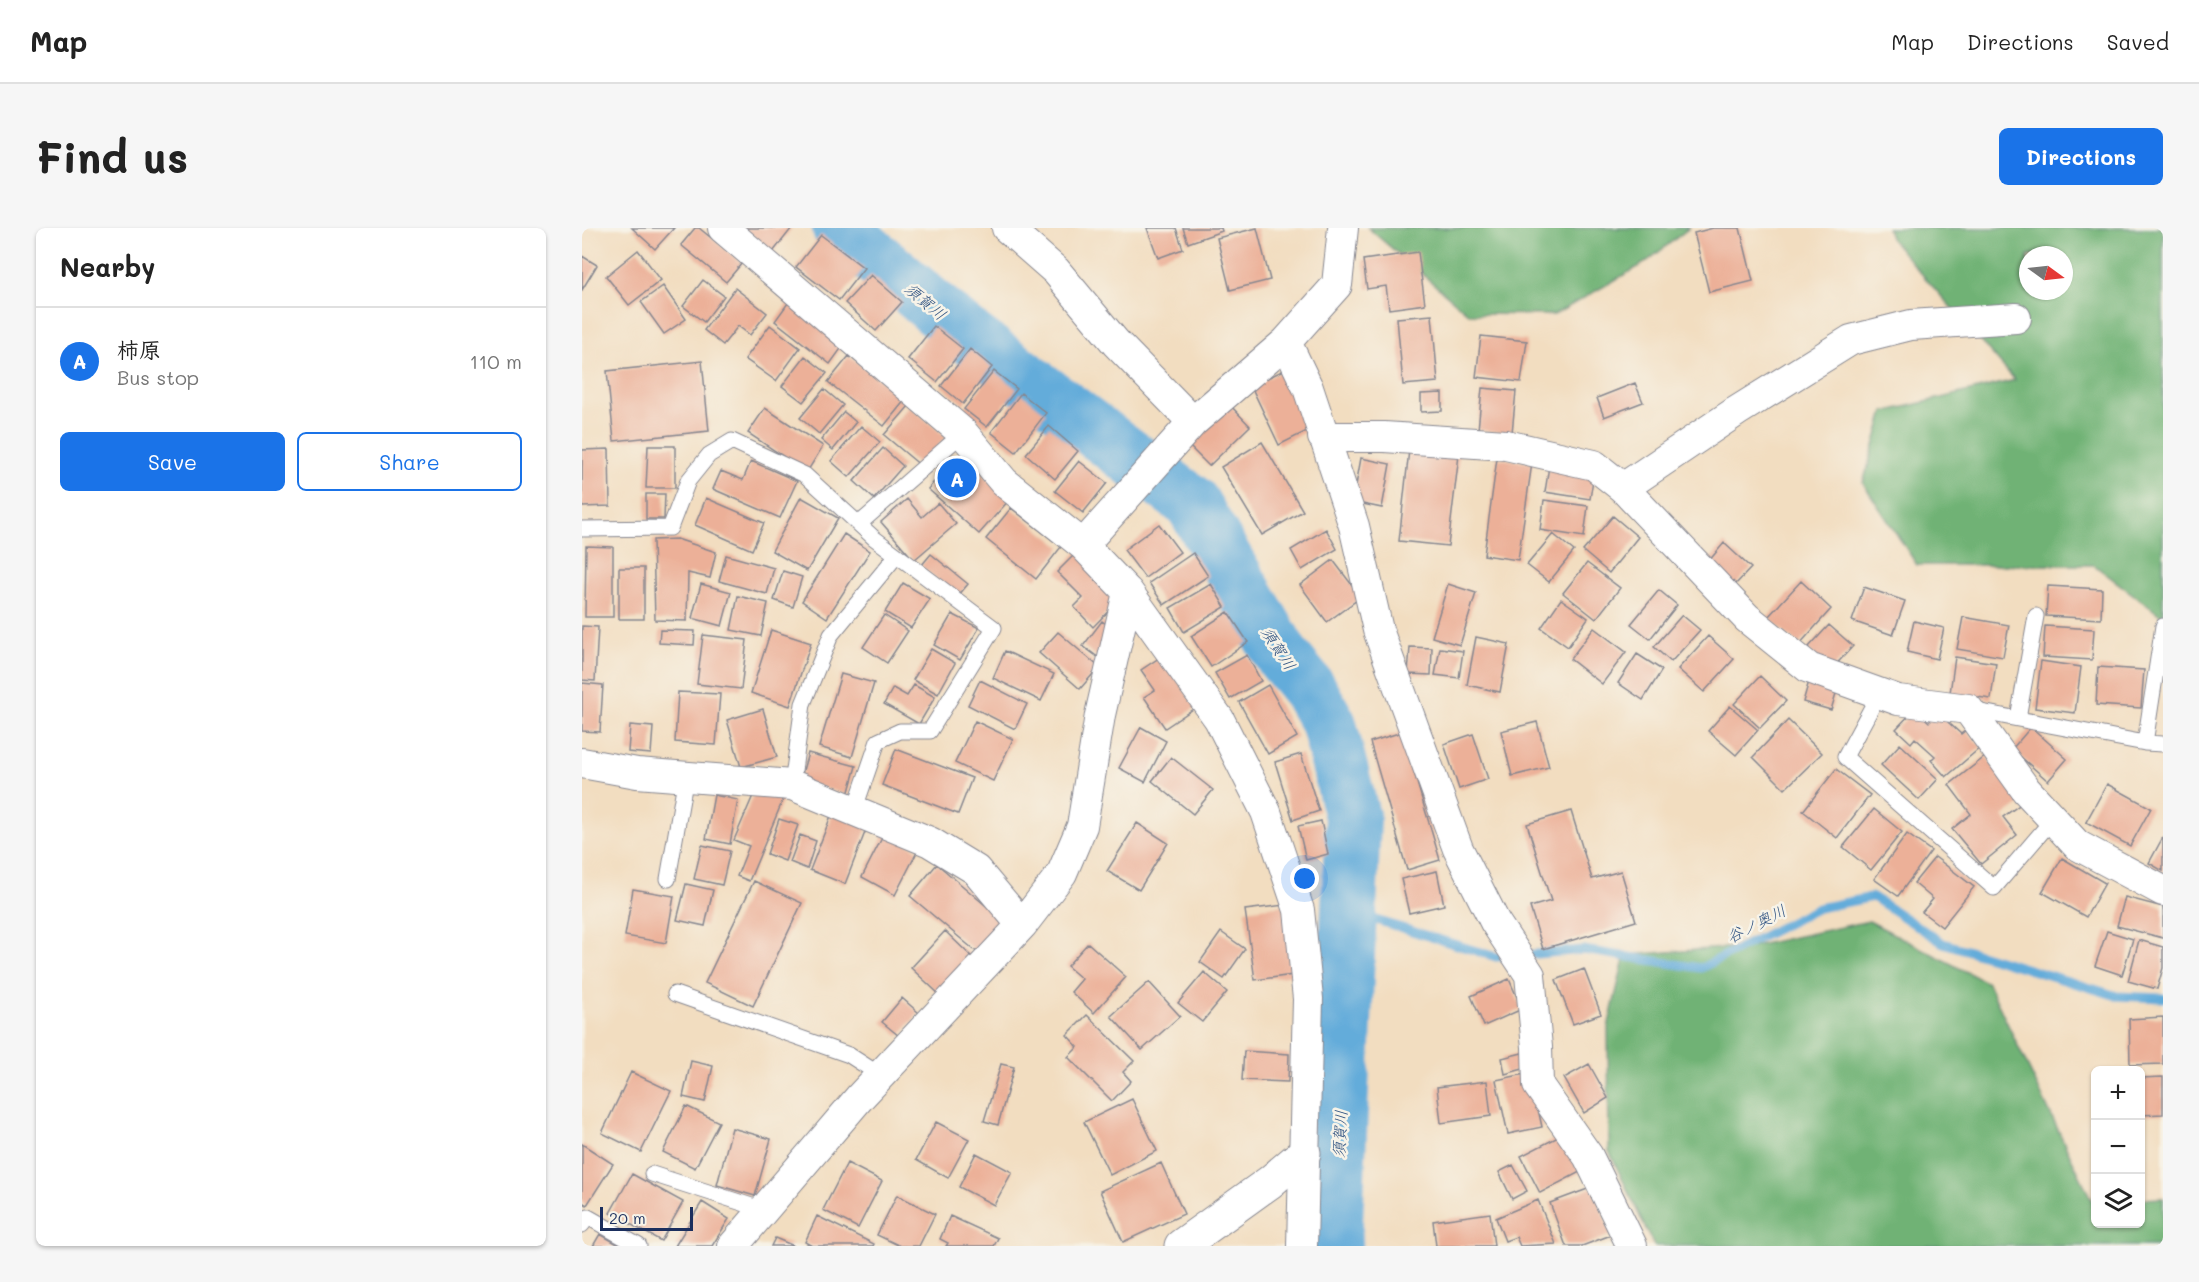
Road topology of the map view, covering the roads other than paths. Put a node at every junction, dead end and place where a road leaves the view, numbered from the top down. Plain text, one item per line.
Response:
1 (723, 228) edge
2 (1007, 228) edge
3 (1343, 228) edge
4 (2016, 318) dead end
5 (1286, 342) junction
6 (1184, 433) junction
7 (963, 434) junction
8 (1323, 436) junction
9 (1623, 488) junction
10 (859, 524) junction
11 (582, 529) edge
12 (1083, 545) junction
13 (897, 555) junction
14 (1128, 591) junction
15 (2036, 616) dead end
16 (2163, 626) edge
17 (1879, 693) junction
18 (1968, 710) junction
19 (2018, 718) junction
20 (2145, 743) junction
21 (2163, 744) edge
22 (582, 763) edge
23 (686, 776) junction
24 (792, 785) junction
25 (854, 811) junction
26 (2053, 819) junction
27 (668, 879) dead end
28 (2163, 891) edge
29 (1022, 926) junction
30 (675, 994) dead end
31 (880, 1075) junction
32 (1304, 1153) junction
33 (652, 1174) dead end
34 (764, 1209) junction
35 (582, 1225) edge
36 (639, 1246) edge
37 (733, 1246) edge
38 (1181, 1246) edge
39 (1302, 1246) edge
40 (1632, 1246) edge

1 - 7 street
2 - 6 street
3 - 5 street
4 - 9 street
5 - 6 street
5 - 8 street
6 - 12 street
7 - 10 lane
7 - 12 street
8 - 9 street
8 - 40 street
9 - 17 street
10 - 11 lane
10 - 13 lane
12 - 14 street
13 - 24 lane
13 - 25 lane
14 - 29 street
14 - 32 street
15 - 19 lane
16 - 20 lane
17 - 18 street
17 - 26 lane
18 - 19 lane
18 - 26 street
19 - 20 lane
20 - 21 lane
22 - 23 street
23 - 24 street
23 - 27 lane
24 - 25 street
25 - 29 street
26 - 28 street
29 - 31 street
30 - 31 lane
31 - 34 street
32 - 38 street
32 - 39 street
33 - 34 lane
34 - 37 street
35 - 36 lane

